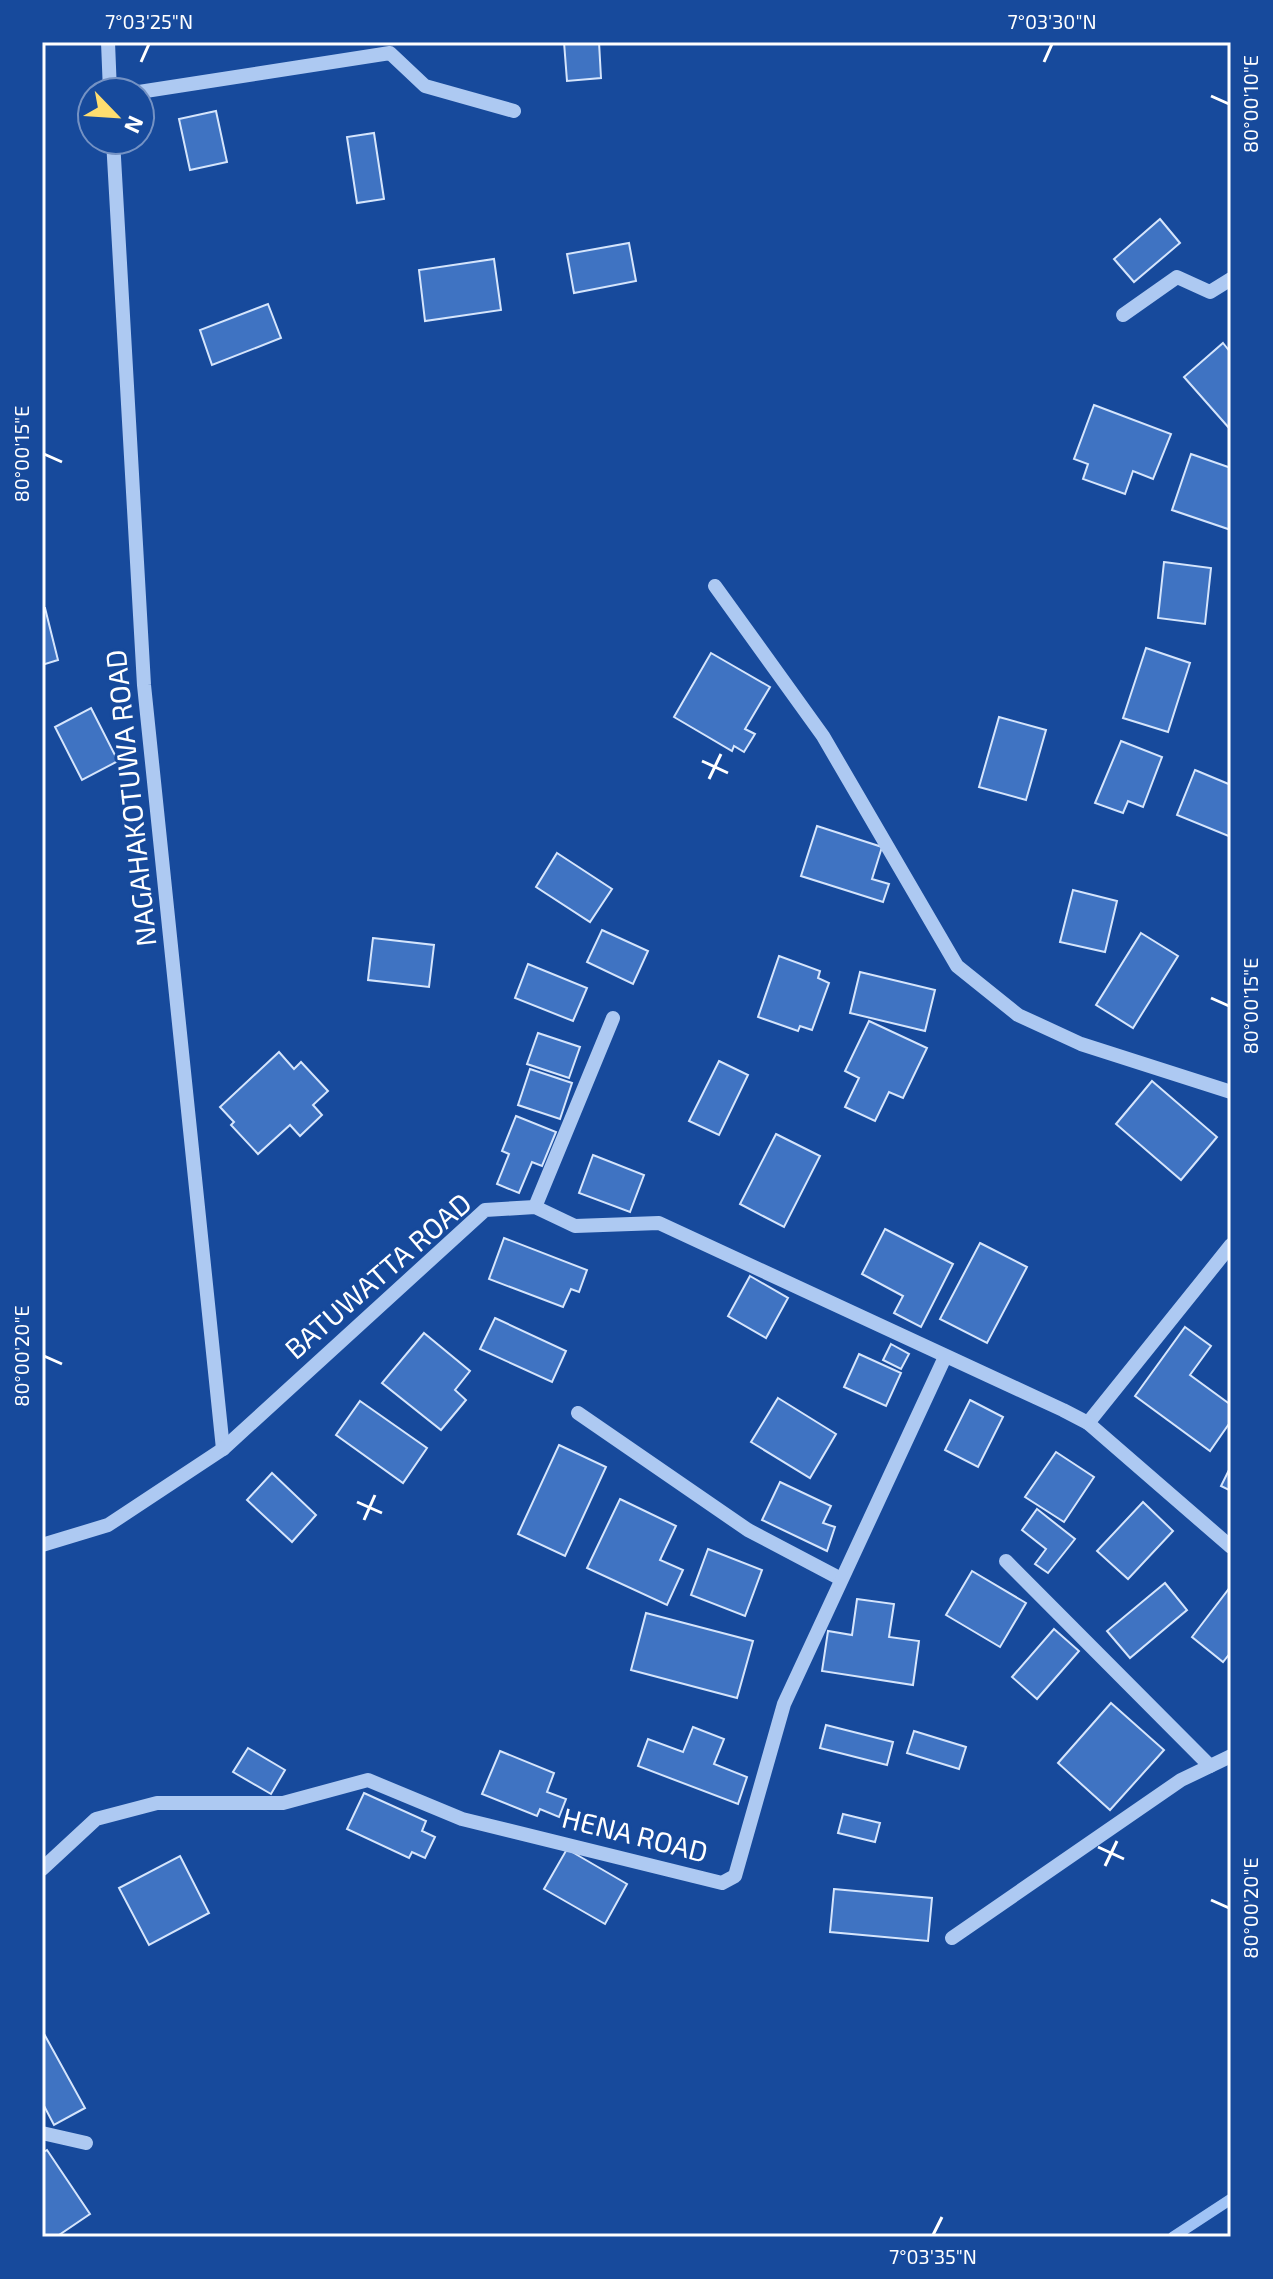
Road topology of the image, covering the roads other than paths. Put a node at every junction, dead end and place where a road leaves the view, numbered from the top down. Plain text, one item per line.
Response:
1 (108, 42) edge
2 (109, 76) edge
3 (156, 89) edge
4 (514, 111) dead end
5 (114, 156) edge
6 (1231, 279) edge
7 (1123, 315) dead end
8 (715, 586) dead end
9 (613, 1018) dead end
10 (1231, 1092) edge
11 (535, 1207) junction
12 (1231, 1245) edge
13 (945, 1357) junction
14 (578, 1413) dead end
15 (1088, 1423) junction
16 (223, 1449) junction
17 (42, 1545) edge
18 (1231, 1547) edge
19 (1006, 1561) dead end
20 (841, 1579) junction
21 (1231, 1756) edge
22 (1210, 1766) junction
23 (42, 1869) edge
24 (952, 1938) dead end
25 (42, 2133) edge
26 (86, 2143) dead end

1 - 2 street
3 - 4 street
5 - 16 street, NAGAHAKOTUWA ROAD
6 - 7 street
8 - 10 street
9 - 11 street
11 - 13 street, BATUWATTA ROAD
11 - 16 street, BATUWATTA ROAD
12 - 15 street
13 - 15 street, BATUWATTA ROAD
13 - 20 street, HENA ROAD
14 - 20 street
15 - 18 street, BATUWATTA ROAD
16 - 17 street, BATUWATTA ROAD
19 - 22 street
20 - 23 street, HENA ROAD
21 - 22 street
22 - 24 street
25 - 26 street

